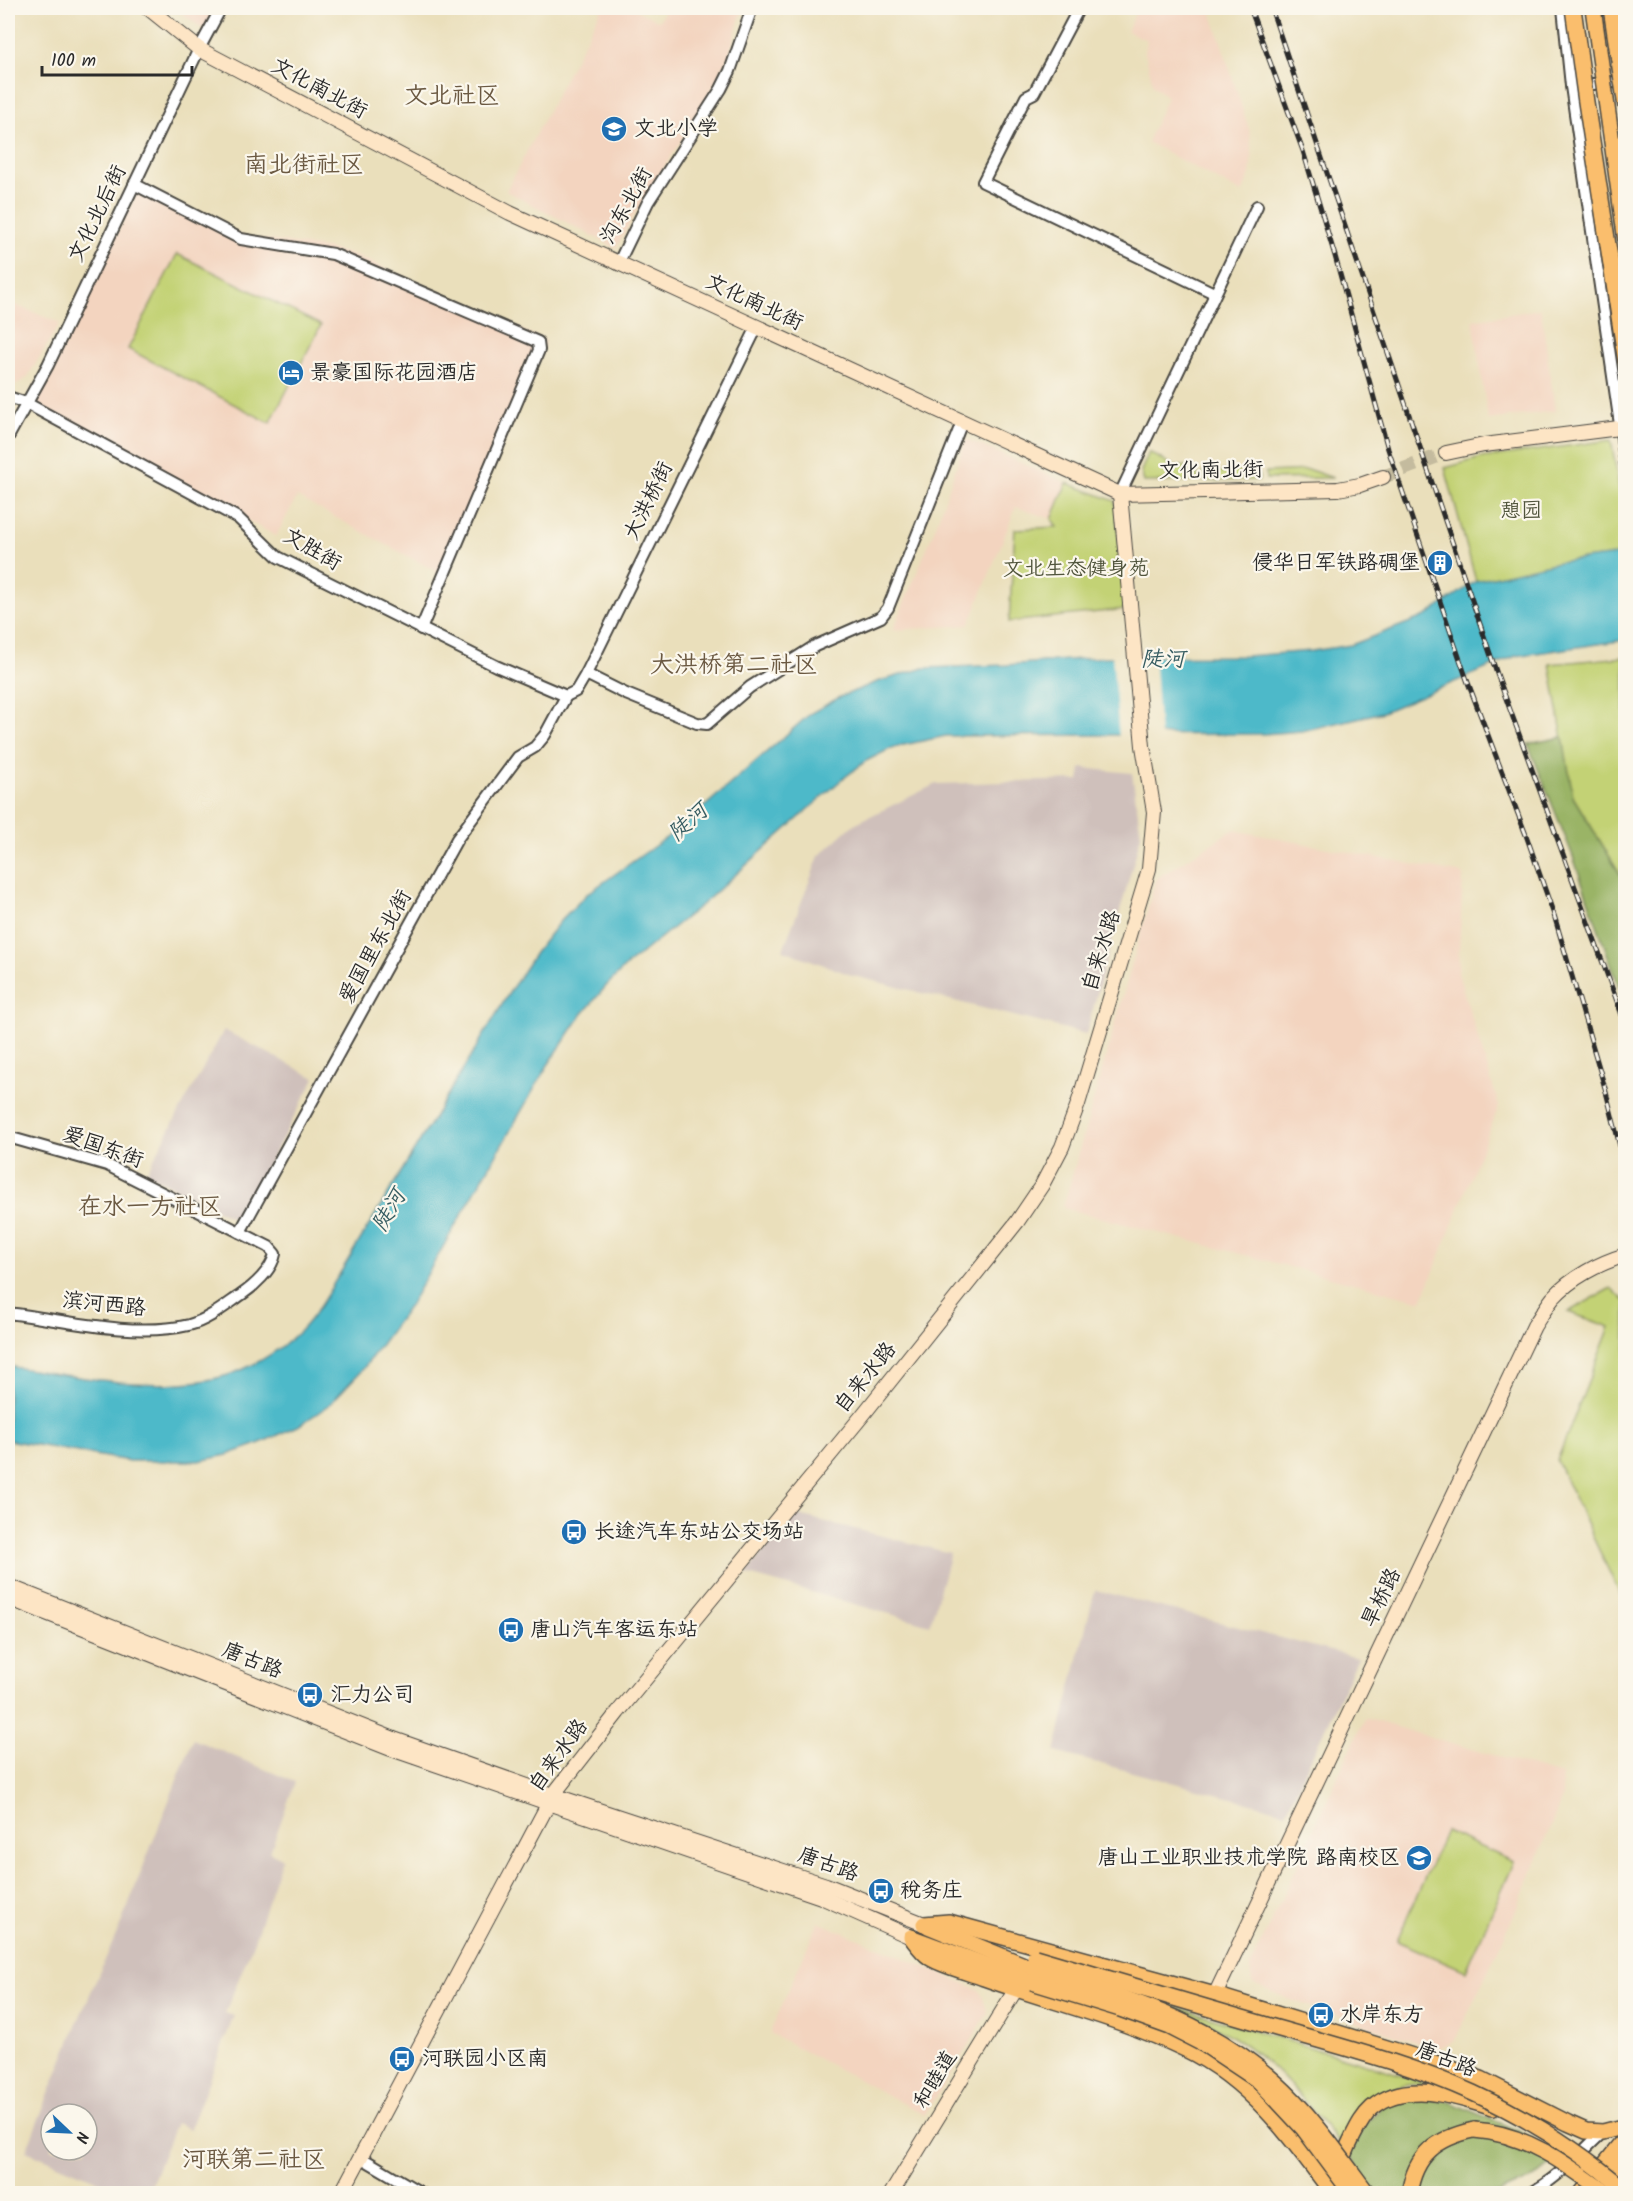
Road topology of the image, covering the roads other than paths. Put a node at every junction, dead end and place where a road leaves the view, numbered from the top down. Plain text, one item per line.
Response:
1 (148, 8) edge
2 (221, 8) edge
3 (752, 8) edge
4 (1079, 8) edge
5 (1563, 8) edge
6 (1573, 8) edge
7 (1593, 8) edge
8 (1611, 8) edge
9 (199, 49) junction
10 (1626, 81) edge
11 (1571, 86) junction
12 (1626, 107) edge
13 (134, 184) junction
14 (1257, 206) dead end
15 (1626, 241) edge
16 (618, 264) junction
17 (1215, 293) junction
18 (757, 327) junction
19 (1626, 362) edge
20 (8, 397) edge
21 (26, 403) junction
22 (962, 422) junction
23 (1619, 428) junction
24 (8, 436) edge
25 (1446, 453) tunnel mouth
26 (1626, 466) edge
27 (1383, 477) tunnel mouth
28 (1120, 495) junction
29 (420, 629) junction
30 (586, 674) junction
31 (571, 694) junction
32 (8, 1137) edge
33 (240, 1232) junction
34 (275, 1254) joint
35 (1626, 1256) edge
36 (8, 1313) edge
37 (8, 1586) edge
38 (8, 1598) edge
39 (551, 1800) junction
40 (924, 1924) junction
41 (911, 1937) junction
42 (1034, 1970) junction
43 (1016, 1989) junction
44 (1215, 1995) junction
45 (1521, 2118) junction
46 (1626, 2126) edge
47 (1603, 2132) junction
48 (1626, 2138) edge
49 (360, 2157) junction
50 (1626, 2158) edge
51 (1626, 2191) edge
52 (341, 2193) edge
53 (423, 2193) edge
54 (891, 2193) edge
55 (1335, 2193) edge
56 (1352, 2193) edge
57 (1368, 2193) edge
58 (1409, 2193) edge
59 (1528, 2193) edge
60 (1581, 2193) edge
61 (1597, 2193) edge
62 (1607, 2193) edge

1 - 9 street, 文化南北街
2 - 9 street, 文化北后街
3 - 16 street, 沟东北街
4 - 17 street
5 - 11 street
6 - 19 main road, bridge
7 - 15 main road, bridge
8 - 12 main road, bridge
9 - 13 street, 文化北后街
9 - 16 street, 文化南北街
10 - 11 street
11 - 23 street
13 - 21 street, 文化北后街
13 - 29 street
14 - 17 street
16 - 18 street, 文化南北街
17 - 28 street
18 - 22 street, 文化南北街
18 - 30 street, 大洪桥街
20 - 21 street, 文胜街
21 - 24 street, 文化北后街
21 - 29 street, 文胜街
22 - 28 street, 文化南北街
22 - 30 street
23 - 25 street
23 - 26 street
27 - 28 street, 文化南北街
28 - 39 street, 自来水路
29 - 31 street, 文胜街
30 - 31 street, 大洪桥街
31 - 33 street, 爱国里东北街
32 - 33 street, 爱国东街
33 - 34 street, 爱国东街
34 - 36 street, 滨河西路
35 - 44 street, 旱桥路
37 - 39 street, 唐古路
38 - 39 street, 唐古路
39 - 40 street, 唐古路
39 - 41 street, 唐古路
39 - 49 street, 自来水路
40 - 42 main road
40 - 44 main road
41 - 42 main road, 唐古路
41 - 43 main road
42 - 45 main road, 唐古路, bridge
42 - 56 main road, 唐古路, bridge
42 - 57 main road, bridge
43 - 54 street, 和睦道
43 - 55 main road
44 - 47 main road
45 - 51 main road, 唐古路, bridge
45 - 55 main road
46 - 47 main road
47 - 59 street
48 - 60 main road, bridge
49 - 52 street, 自来水路
49 - 53 street
50 - 61 main road, bridge
58 - 62 main road, bridge

